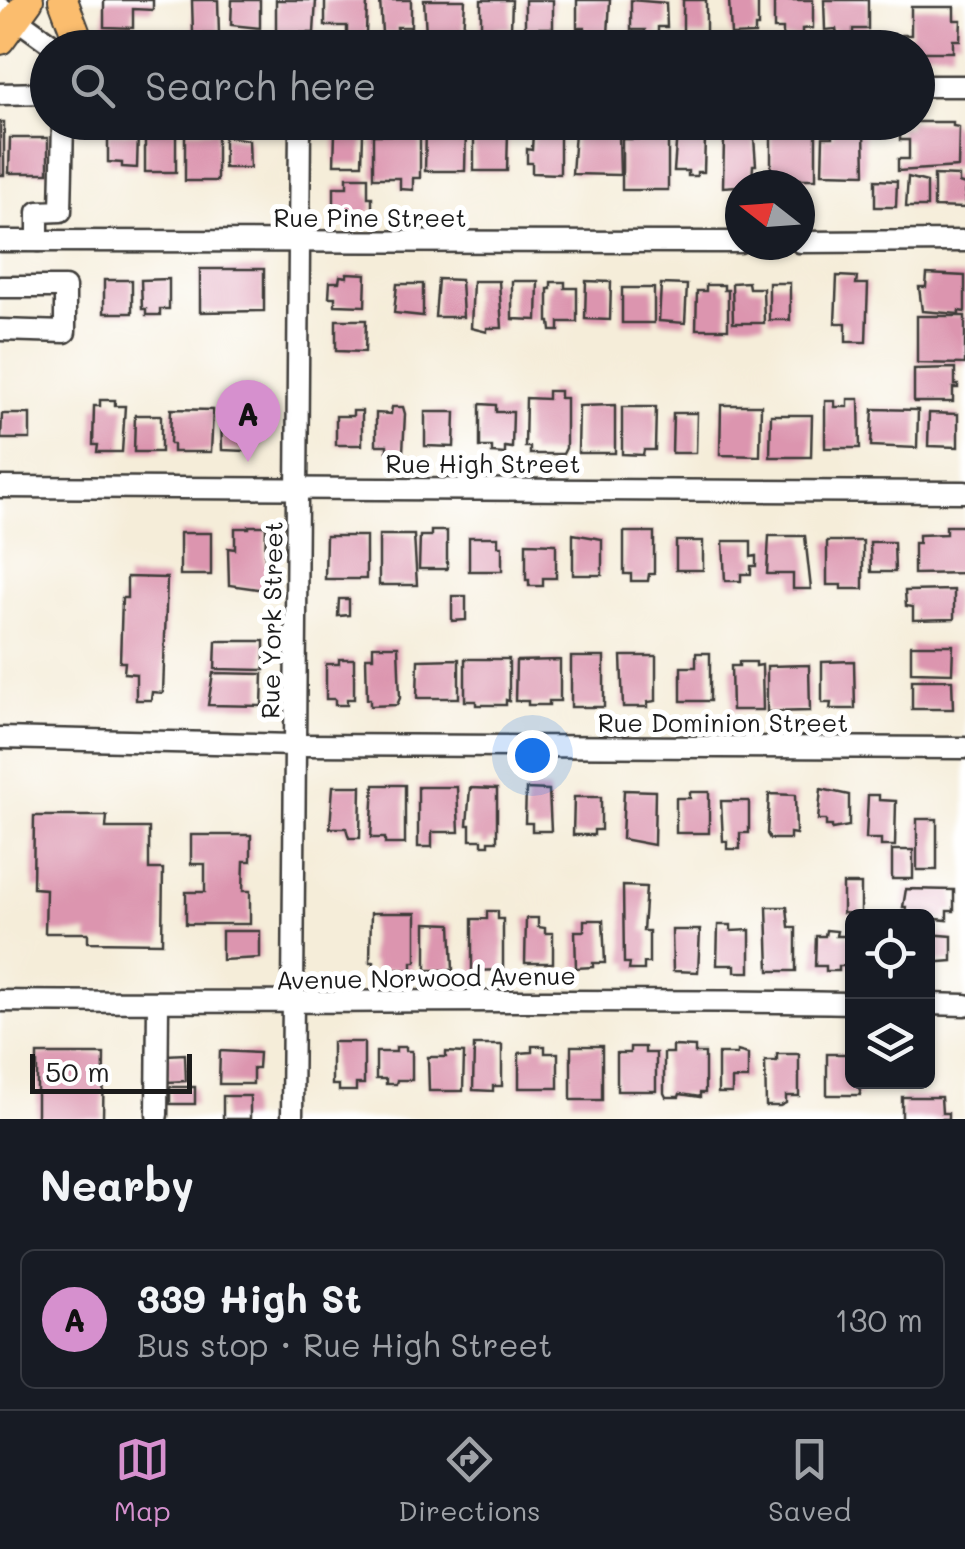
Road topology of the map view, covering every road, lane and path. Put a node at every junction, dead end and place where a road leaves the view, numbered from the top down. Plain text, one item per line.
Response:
1 (62, 0) edge
2 (74, 30) edge
3 (935, 86) edge
4 (965, 86) edge
5 (30, 93) edge
6 (0, 94) edge
7 (62, 140) edge
8 (300, 140) edge
9 (0, 241) edge
10 (38, 241) junction
11 (965, 241) edge
12 (298, 242) junction
13 (725, 242) edge
14 (815, 242) edge
15 (0, 286) edge
16 (0, 330) edge
17 (0, 487) edge
18 (298, 487) junction
19 (965, 492) edge
20 (0, 738) edge
21 (294, 744) junction
22 (965, 748) edge
23 (0, 1001) edge
24 (845, 1002) edge
25 (158, 1003) junction
26 (293, 1004) junction
27 (935, 1004) edge
28 (965, 1005) edge
29 (157, 1115) dead end
30 (292, 1119) edge

1 - 2 main road
3 - 4 street
5 - 6 street
7 - 10 street
8 - 12 street, Rue York Street
9 - 10 street, Rue Pine Street
10 - 12 street, Rue Pine Street
11 - 14 street
12 - 13 street, Rue Pine Street
12 - 18 street, Rue York Street
15 - 16 street
17 - 18 street, Rue High Street
18 - 19 street, Rue High Street
18 - 21 street, Rue York Street
20 - 21 street, Rue Dominion Street
21 - 22 street, Rue Dominion Street
21 - 26 street, Rue York Street
23 - 25 street, Avenue Norwood Avenue
24 - 26 street, Avenue Norwood Avenue
25 - 26 street, Avenue Norwood Avenue
25 - 29 street
26 - 30 street, Rue York Street
27 - 28 street

